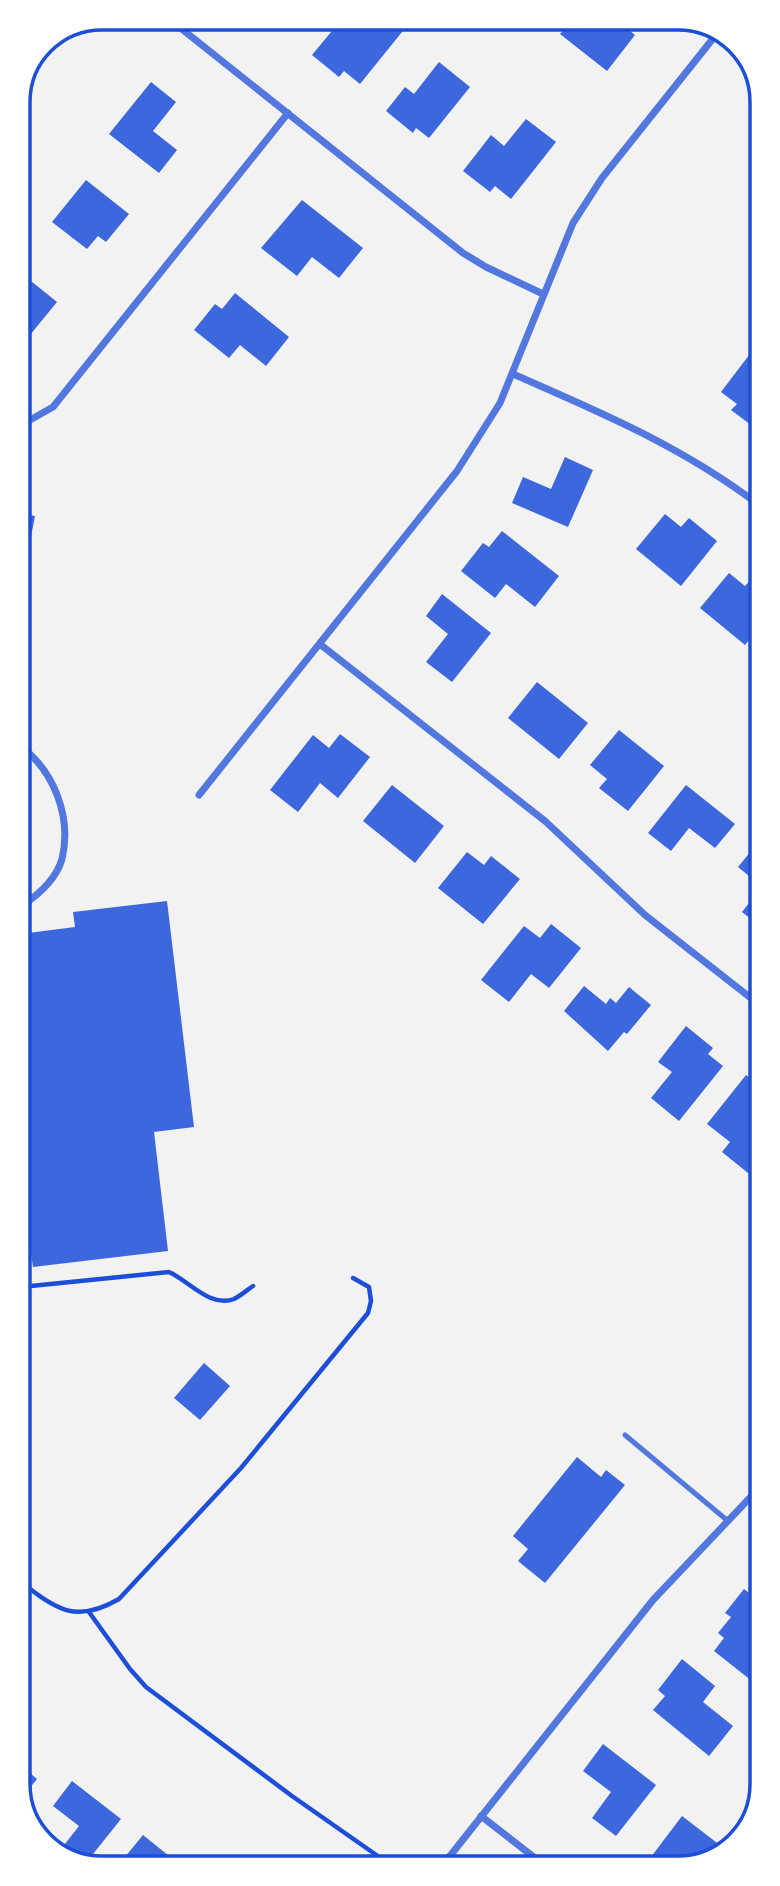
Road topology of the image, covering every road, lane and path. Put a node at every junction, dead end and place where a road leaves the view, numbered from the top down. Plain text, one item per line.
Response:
1 (183, 30) edge
2 (713, 39) edge
3 (288, 113) junction
4 (543, 294) junction
5 (513, 374) junction
6 (30, 421) edge
7 (750, 498) edge
8 (321, 645) junction
9 (30, 753) edge
10 (199, 795) dead end
11 (30, 900) edge
12 (750, 997) edge
13 (353, 1278) dead end
14 (30, 1286) edge
15 (253, 1286) dead end
16 (625, 1435) dead end
17 (750, 1498) edge
18 (728, 1521) junction
19 (30, 1589) edge
20 (89, 1612) junction
21 (481, 1816) junction
22 (378, 1856) edge
23 (450, 1856) edge
24 (532, 1856) edge

1 - 3 street
2 - 4 street
3 - 4 street
3 - 6 street
4 - 5 street
5 - 7 street
5 - 8 street
8 - 10 street
8 - 12 street
9 - 11 street
13 - 20 path
14 - 15 path
16 - 18 lane
17 - 18 street
18 - 21 street
19 - 20 path
20 - 22 path
21 - 23 street
21 - 24 street

